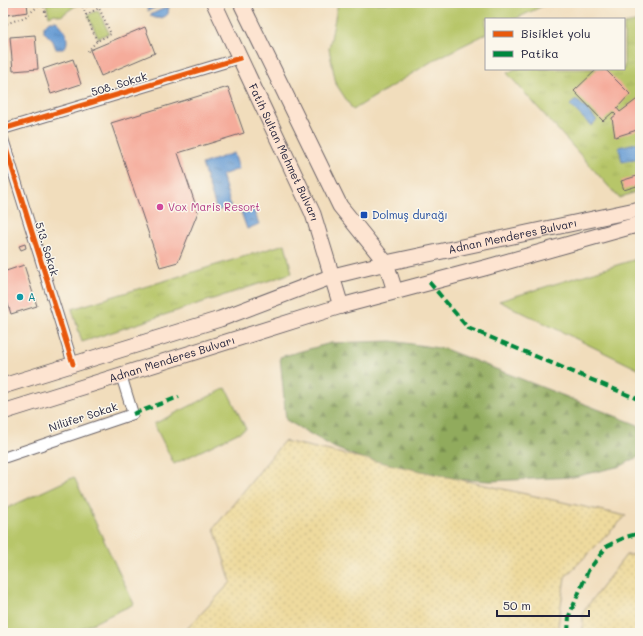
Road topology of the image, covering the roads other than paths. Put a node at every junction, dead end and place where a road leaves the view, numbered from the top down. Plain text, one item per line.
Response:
1 (214, 3) edge
2 (241, 3) edge
3 (240, 58) junction
4 (3, 129) edge
5 (3, 139) edge
6 (640, 210) edge
7 (640, 224) edge
8 (386, 263) junction
9 (333, 276) junction
10 (395, 291) junction
11 (341, 306) junction
12 (73, 364) junction
13 (121, 375) junction
14 (3, 386) edge
15 (3, 412) edge
16 (3, 458) edge

1 - 3 main road, Fatih Sultan Mehmet Bulvarı
2 - 8 main road
3 - 4 street, 508. Sokak
3 - 9 main road, Fatih Sultan Mehmet Bulvarı
5 - 12 street, 513. Sokak
6 - 8 main road, Adnan Menderes Bulvarı
7 - 10 main road, Adnan Menderes Bulvarı
8 - 9 main road, Adnan Menderes Bulvarı
8 - 10 main road
9 - 11 main road, Fatih Sultan Mehmet Bulvarı
9 - 12 main road
10 - 11 main road, Adnan Menderes Bulvarı
11 - 13 main road, Adnan Menderes Bulvarı
12 - 14 main road
13 - 15 main road, Adnan Menderes Bulvarı
13 - 16 street, Nilüfer Sokak

